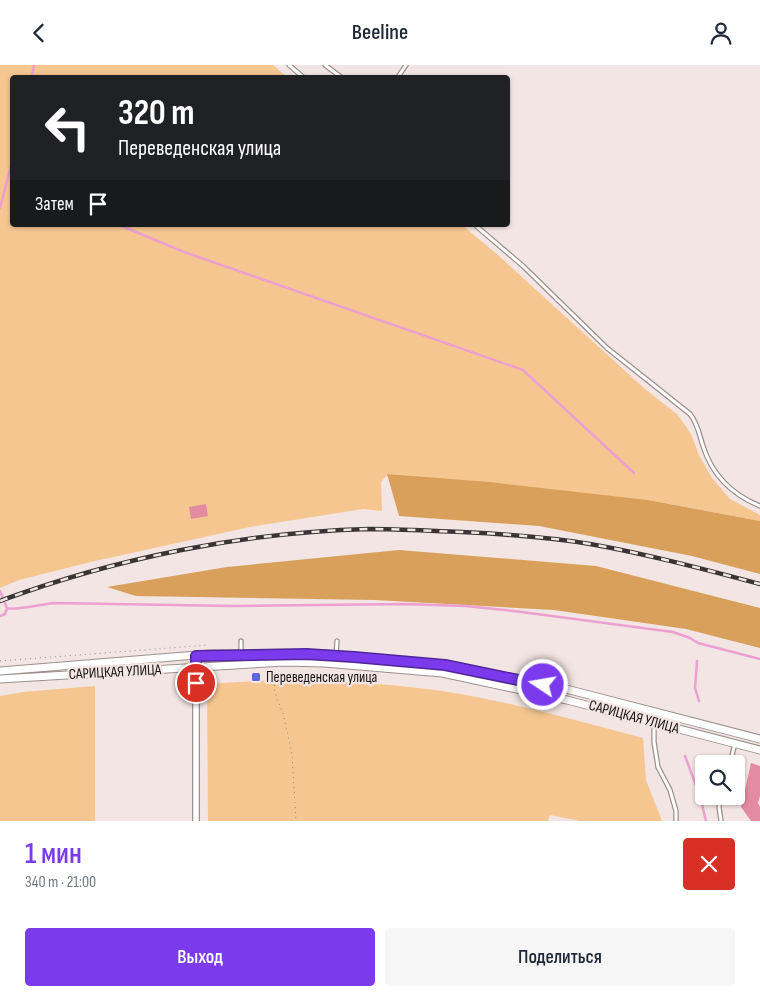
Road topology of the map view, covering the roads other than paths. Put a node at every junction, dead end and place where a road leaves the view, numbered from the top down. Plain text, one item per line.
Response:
1 (289, 65) edge
2 (325, 65) edge
3 (301, 75) edge
4 (338, 75) edge
5 (478, 227) edge
6 (760, 507) edge
7 (241, 641) dead end
8 (337, 641) dead end
9 (241, 655) junction
10 (336, 655) junction
11 (196, 656) junction
12 (196, 668) junction
13 (0, 671) edge
14 (0, 679) edge
15 (654, 723) junction
16 (760, 739) edge
17 (735, 743) junction
18 (760, 750) edge
19 (732, 755) edge
20 (719, 805) edge
21 (196, 821) edge
22 (676, 821) edge
23 (721, 821) edge

1 - 3 lane
2 - 4 lane
5 - 6 lane
7 - 9 lane
8 - 10 lane
9 - 10 street, САРИЦКАЯ УЛИЦА
9 - 11 street, САРИЦКАЯ УЛИЦА
10 - 16 street, САРИЦКАЯ УЛИЦА
11 - 12 street
11 - 13 street, САРИЦКАЯ УЛИЦА
12 - 14 street, САРИЦКАЯ УЛИЦА
12 - 15 street, САРИЦКАЯ УЛИЦА
12 - 21 street
15 - 17 street, САРИЦКАЯ УЛИЦА
15 - 22 lane
17 - 18 street, САРИЦКАЯ УЛИЦА
17 - 19 lane
20 - 23 lane

